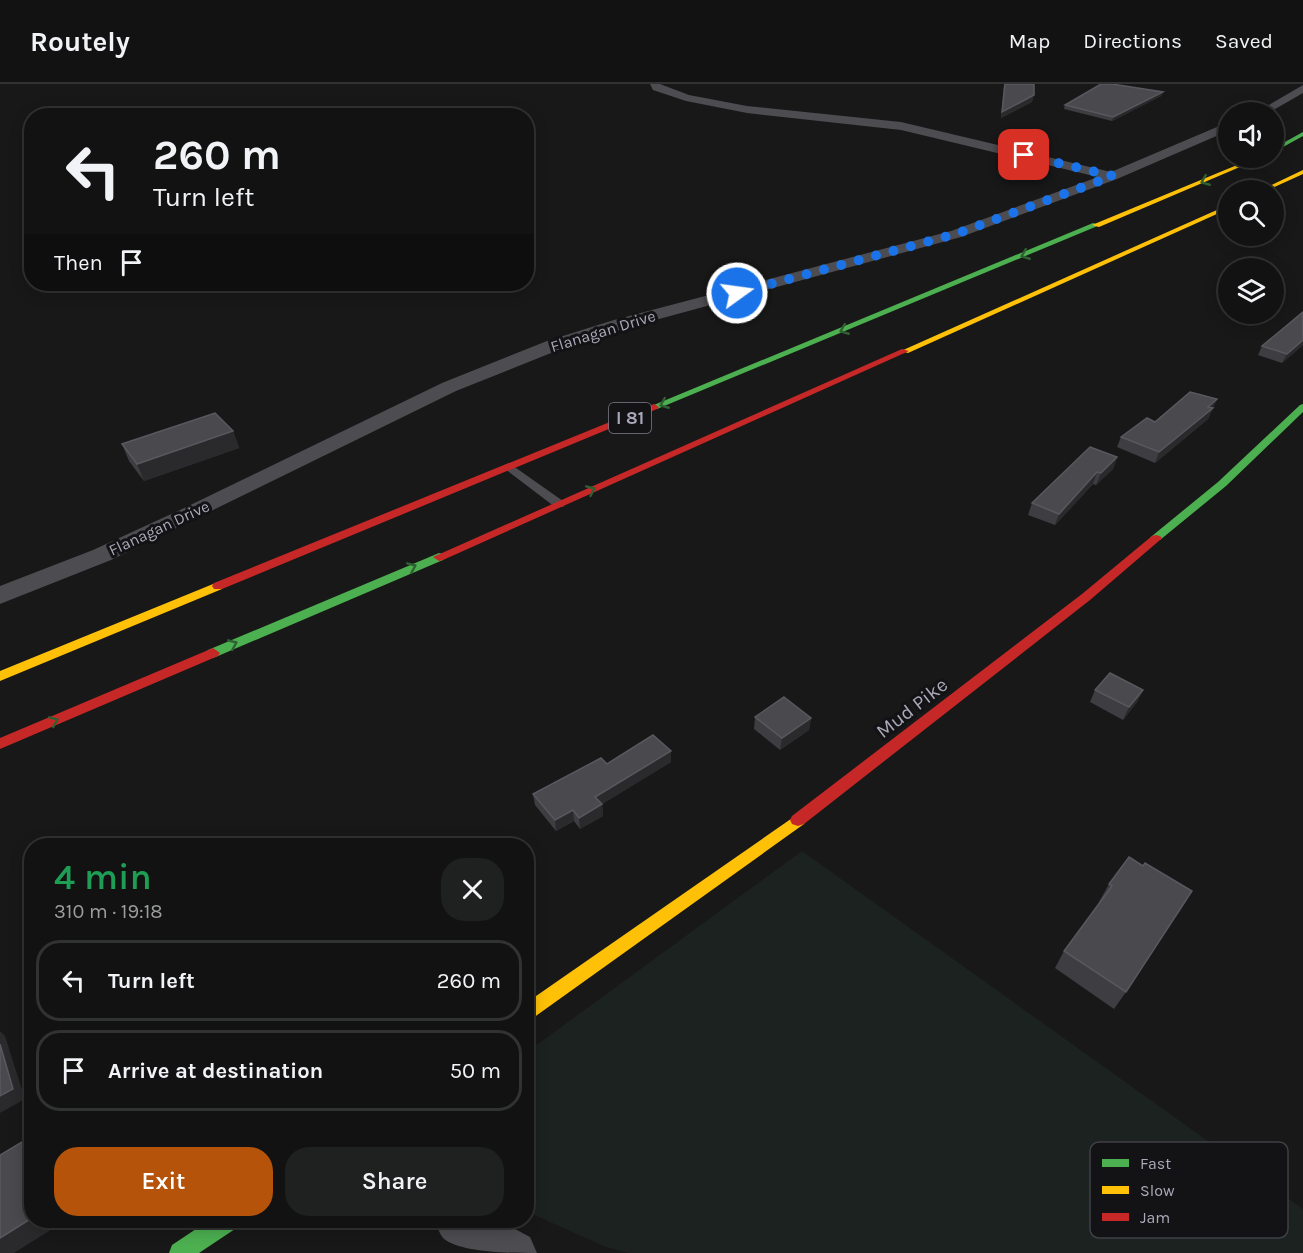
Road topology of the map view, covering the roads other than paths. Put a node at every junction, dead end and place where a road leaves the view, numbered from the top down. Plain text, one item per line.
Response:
1 (655, 84) edge
2 (1303, 88) edge
3 (1280, 102) edge
4 (1218, 131) edge
5 (1303, 134) edge
6 (1284, 144) edge
7 (1234, 168) edge
8 (1303, 172) edge
9 (1113, 176) junction
10 (1284, 181) edge
11 (1218, 211) edge
12 (1303, 407) edge
13 (509, 467) junction
14 (559, 504) junction
15 (0, 596) edge
16 (0, 676) edge
17 (0, 744) edge
18 (534, 1008) edge
19 (216, 1228) edge
20 (466, 1228) edge
21 (180, 1253) edge
22 (514, 1253) edge

1 - 9 street
2 - 3 street
4 - 9 street, Flanagan Drive
5 - 6 main road
7 -> 13 main road, I 81
8 - 10 main road
9 - 15 street, Flanagan Drive
14 -> 11 main road, I 81
12 - 18 main road, Mud Pike
13 - 14 lane
13 - 16 main road, I 81
17 -> 14 main road, I 81
19 - 21 main road
20 - 22 street

